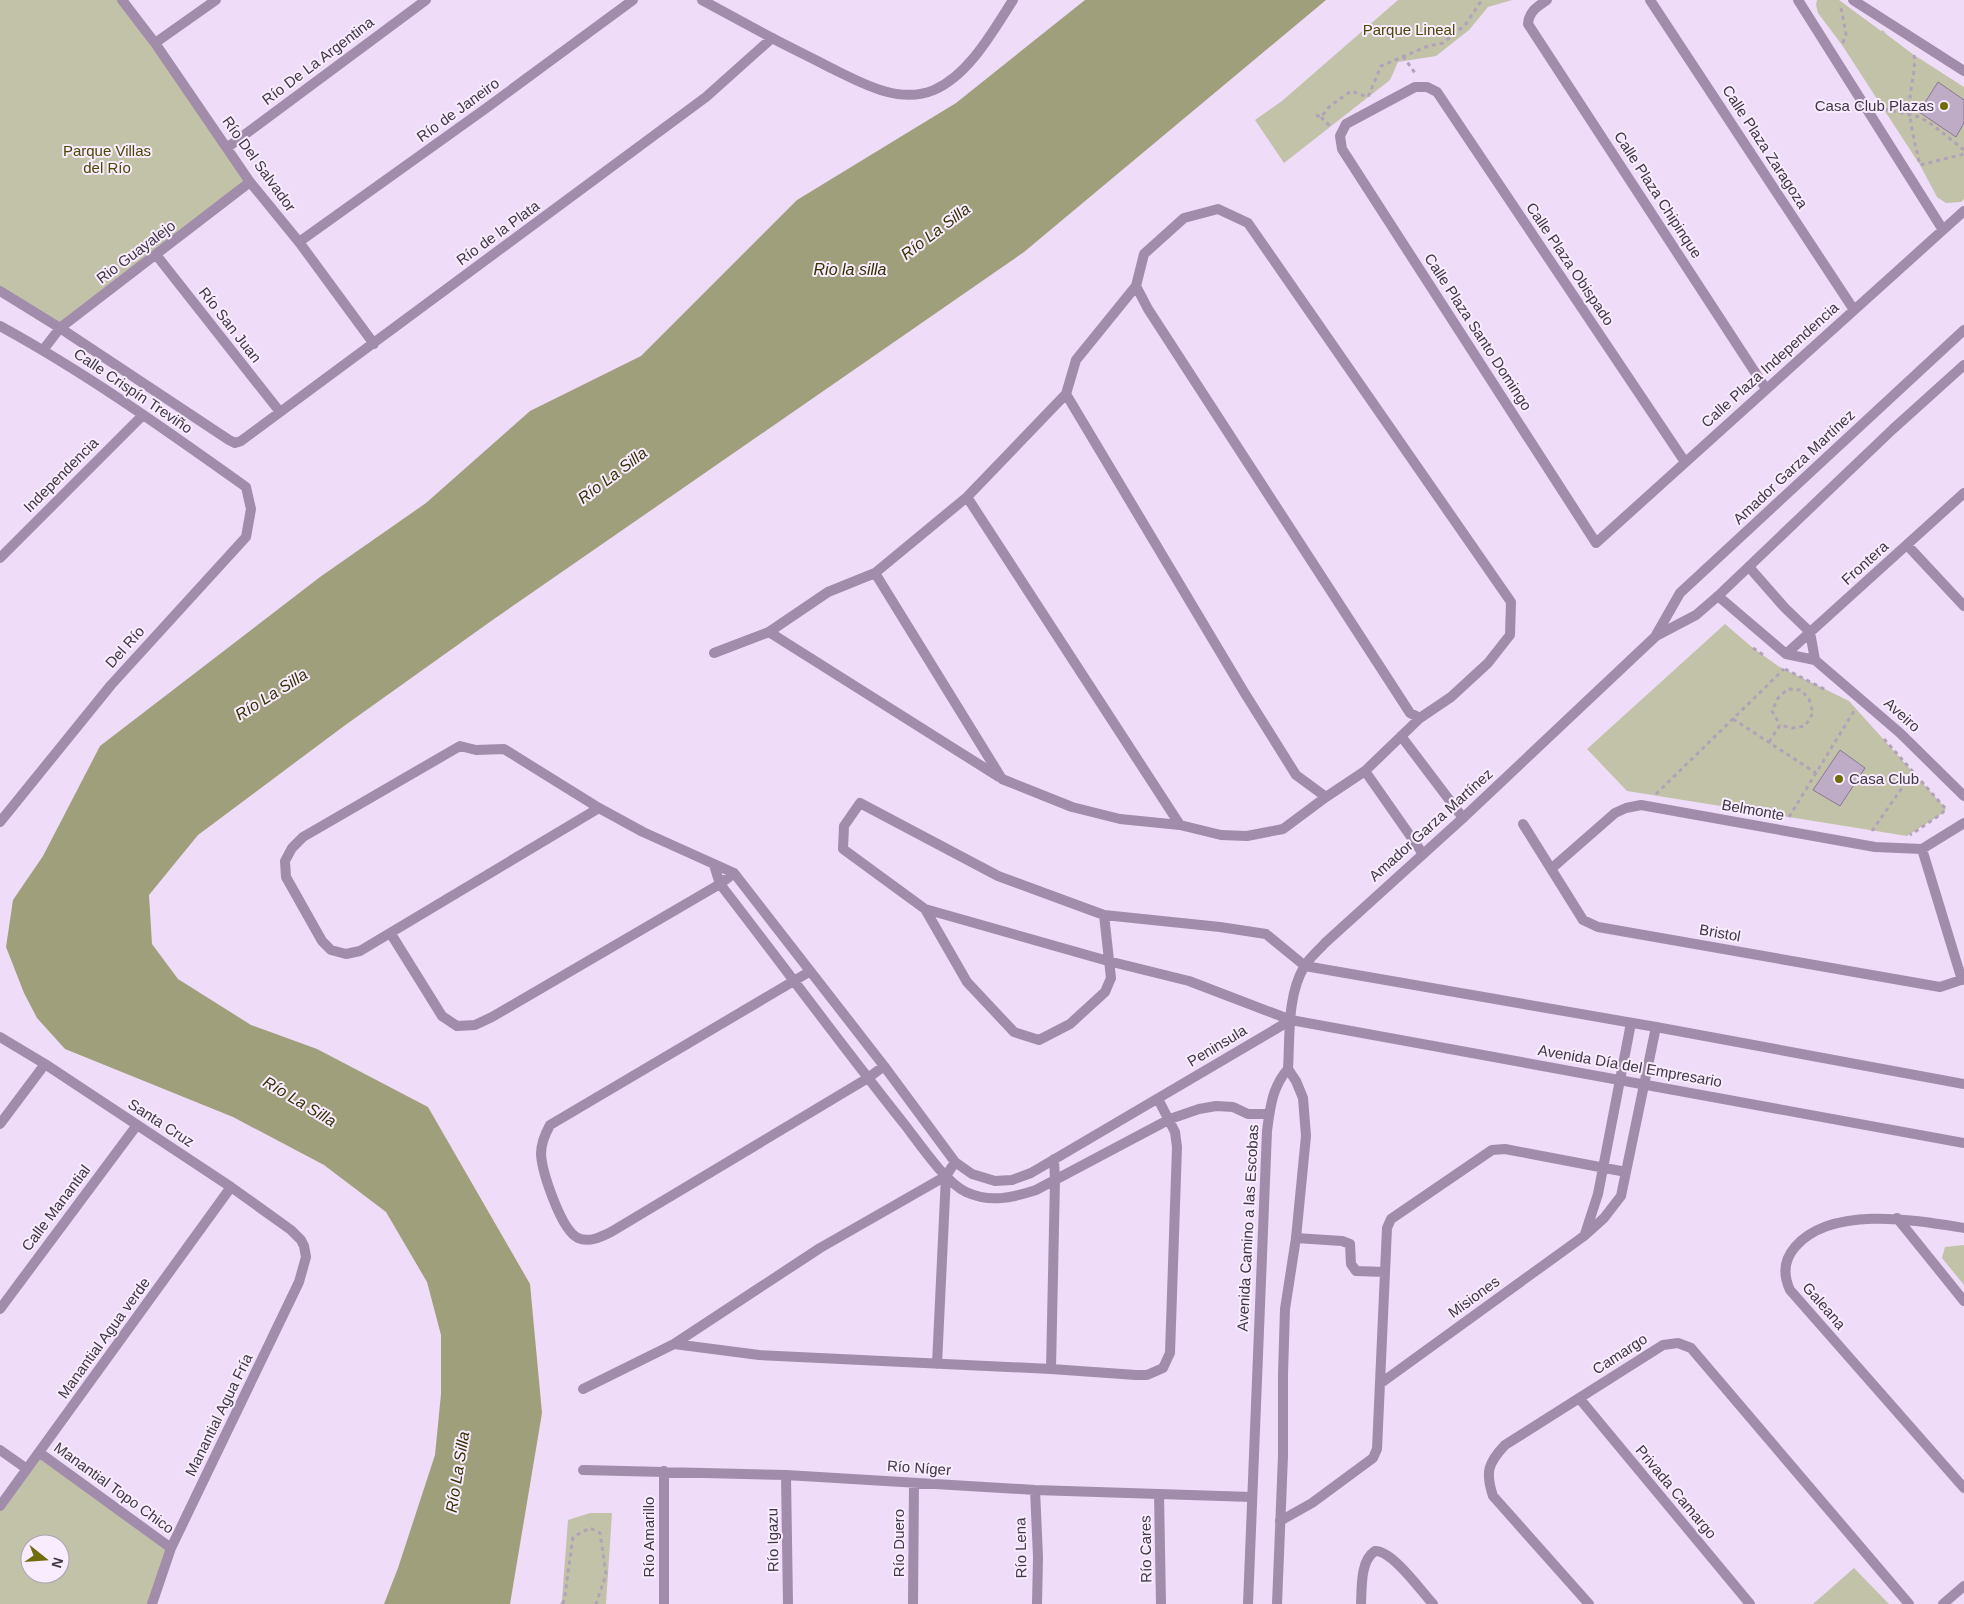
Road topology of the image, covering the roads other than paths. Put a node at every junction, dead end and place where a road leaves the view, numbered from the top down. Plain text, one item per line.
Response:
1 (122, 0) edge
2 (216, 0) edge
3 (426, 0) edge
4 (633, 0) edge
5 (702, 0) edge
6 (1013, 0) edge
7 (1547, 0) edge
8 (1650, 0) edge
9 (1798, 0) edge
10 (1853, 0) edge
11 (772, 38) junction
12 (156, 43) junction
13 (1964, 72) edge
14 (1340, 136) joint
15 (228, 147) junction
16 (250, 182) junction
17 (1964, 211) edge
18 (1943, 230) junction
19 (299, 242) junction
20 (157, 256) junction
21 (1136, 286) junction
22 (0, 291) edge
23 (1854, 310) junction
24 (0, 326) edge
25 (60, 328) junction
26 (1964, 330) edge
27 (374, 344) junction
28 (43, 350) junction
29 (1964, 365) edge
30 (1766, 389) junction
31 (1066, 394) junction
32 (280, 412) junction
33 (143, 415) junction
34 (235, 442) joint
35 (1685, 462) junction
36 (246, 487) joint
37 (1964, 493) edge
38 (967, 497) junction
39 (1596, 543) joint
40 (1908, 545) junction
41 (0, 558) edge
42 (1749, 567) junction
43 (875, 573) junction
44 (1718, 596) junction
45 (1964, 606) edge
46 (769, 632) junction
47 (1810, 632) junction
48 (1656, 636) junction
49 (714, 653) dead end
50 (1786, 654) junction
51 (1815, 660) junction
52 (1420, 718) junction
53 (1401, 736) junction
54 (1365, 771) junction
55 (1002, 778) junction
56 (1964, 796) edge
57 (1326, 797) junction
58 (599, 808) junction
59 (1463, 818) junction
60 (0, 822) edge
61 (1523, 824) dead end
62 (1964, 824) edge
63 (1180, 825) junction
64 (1922, 849) junction
65 (1423, 854) junction
66 (714, 865) junction
67 (1551, 869) junction
68 (734, 873) junction
69 (720, 884) junction
70 (925, 909) junction
71 (1104, 915) junction
72 (391, 934) junction
73 (1108, 962) junction
74 (1305, 966) junction
75 (809, 972) junction
76 (1963, 980) edge
77 (794, 981) junction
78 (1291, 1020) junction
79 (1631, 1023) junction
80 (1656, 1027) junction
81 (0, 1038) edge
82 (45, 1064) junction
83 (884, 1066) junction
84 (1288, 1069) junction
85 (868, 1078) junction
86 (1620, 1080) junction
87 (1645, 1084) junction
88 (1964, 1084) edge
89 (1158, 1099) junction
90 (1269, 1114) junction
91 (1170, 1119) junction
92 (0, 1124) edge
93 (137, 1125) junction
94 (1964, 1143) edge
95 (1054, 1159) junction
96 (954, 1162) junction
97 (1602, 1168) junction
98 (1626, 1172) junction
99 (946, 1176) junction
100 (1056, 1180) junction
101 (231, 1187) junction
102 (1897, 1218) junction
103 (1964, 1228) edge
104 (1584, 1236) junction
105 (1296, 1238) junction
106 (301, 1240) joint
107 (1385, 1272) junction
108 (1964, 1301) edge
109 (0, 1309) edge
110 (674, 1344) junction
111 (937, 1364) junction
112 (1050, 1369) junction
113 (1381, 1383) junction
114 (583, 1389) dead end
115 (1579, 1398) junction
116 (0, 1450) edge
117 (40, 1452) junction
118 (27, 1469) junction
119 (583, 1470) dead end
120 (664, 1471) junction
121 (786, 1475) junction
122 (914, 1483) junction
123 (1964, 1488) edge
124 (1035, 1490) junction
125 (1159, 1494) junction
126 (1252, 1497) junction
127 (0, 1506) edge
128 (1280, 1521) junction
129 (171, 1548) junction
130 (1964, 1586) edge
131 (1956, 1600) edge
132 (152, 1604) edge
133 (664, 1604) edge
134 (788, 1604) edge
135 (913, 1604) edge
136 (1037, 1604) edge
137 (1161, 1604) edge
138 (1248, 1604) edge
139 (1277, 1604) edge
140 (1361, 1604) edge
141 (1433, 1604) edge
142 (1589, 1604) edge
143 (1750, 1604) edge
144 (1909, 1604) edge
145 (1943, 1604) edge

1 - 12 street, Río Del Salvador
2 - 12 street
3 - 15 street, Río De La Argentina
4 - 19 street, Río de Janeiro
5 - 11 street
6 - 11 street
7 - 30 street, Calle Plaza Chipinque
8 - 23 street, Calle Plaza Zaragoza
9 - 18 street
10 - 13 street
11 - 27 street, Río de la Plata
12 - 15 street, Río Del Salvador
14 - 35 street, Calle Plaza Obispado
14 - 39 street, Calle Plaza Santo Domingo
15 - 16 street, Río Del Salvador
16 - 19 street, Río Del Salvador
16 - 20 street, Rio Guayalejo
17 - 18 street, Calle Plaza Independencia
18 - 23 street, Calle Plaza Independencia
19 - 27 street, Río Del Salvador
20 - 25 street, Rio Guayalejo
20 - 32 street, Río San Juan
21 - 31 street
21 - 52 street
21 - 52 street
22 - 25 street, Calle Crispín Treviño
23 - 30 street, Calle Plaza Independencia
24 - 28 street, Calle Crispín Treviño
25 - 28 street, Rio Guayalejo
25 - 34 street, Calle Crispín Treviño
26 - 48 street, Amador Garza Martínez
27 - 32 street, Río de la Plata
28 - 33 street, Calle Crispín Treviño
29 - 42 street, Amador Garza Martínez
30 - 35 street, Calle Plaza Independencia
31 - 38 street
31 - 57 street
32 - 34 street, Río de la Plata
33 - 36 street, Calle Crispín Treviño
33 - 41 street, Independencia
35 - 39 street, Calle Plaza Independencia
36 - 60 street, Del Río
37 - 40 street, Frontera
38 - 43 street
38 - 63 street
40 - 45 street
40 - 47 street, Frontera
42 - 44 street, Amador Garza Martínez
42 - 47 street
43 - 46 street
43 - 55 street
44 - 48 street, Amador Garza Martínez
44 - 50 street, Aveiro
46 - 49 street
46 - 55 street
47 - 50 street, Frontera
47 - 51 street
48 - 59 street, Amador Garza Martínez
50 - 51 street, Aveiro
51 - 56 street, Aveiro
52 - 53 street
53 - 54 street
53 - 59 street
54 - 57 street
54 - 65 street
55 - 63 street
57 - 63 street
58 - 66 street
58 - 72 street
58 - 72 street
59 - 65 street, Amador Garza Martínez
61 - 67 street, Bristol
62 - 64 street
64 - 67 street, Belmonte
64 - 76 street
65 - 74 street, Amador Garza Martínez
66 - 68 street
66 - 69 street
67 - 76 street, Bristol
68 - 69 street
68 - 75 street
69 - 72 street
69 - 77 street
70 - 71 street
70 - 73 street, Avenida Día del Empresario
70 - 73 street
71 - 73 street
71 - 74 street
73 - 78 street, Avenida Día del Empresario
74 - 78 street, Amador Garza Martínez
74 - 79 street
75 - 77 street
75 - 83 street
77 - 85 street
77 - 85 street
78 - 84 street, Amador Garza Martínez
78 - 86 street, Avenida Día del Empresario
78 - 89 street, Peninsula
79 - 80 street
79 - 86 street
80 - 87 street, Misiones
80 - 88 street
81 - 82 street, Santa Cruz
82 - 92 street
82 - 93 street, Santa Cruz
83 - 85 street
83 - 96 street
84 - 90 street, Avenida Camino a las Escobas
84 - 105 street
85 - 99 street
86 - 87 street, Avenida Día del Empresario
86 - 97 street
87 - 94 street, Avenida Día del Empresario
87 - 98 street, Misiones
89 - 91 street
89 - 95 street, Peninsula
90 - 91 street
90 - 126 street, Avenida Camino a las Escobas
91 - 100 street
91 - 112 street
93 - 101 street, Santa Cruz
93 - 109 street, Calle Manantial
95 - 96 street, Peninsula
95 - 100 street
96 - 99 street
97 - 98 street
97 - 104 street
97 - 107 street
98 - 104 street, Misiones
99 - 100 street
99 - 110 street
99 - 111 street
100 - 112 street
101 - 106 street, Santa Cruz
101 - 117 street, Manantial Agua verde
102 - 103 street, Galeana
102 - 108 street
102 - 123 street, Galeana
104 - 113 street, Misiones
105 - 107 street
105 - 128 street
106 - 129 street, Manantial Agua Fría
107 - 113 street
110 - 111 street
110 - 114 street
111 - 112 street
113 - 128 street
115 - 142 street, Camargo
115 - 143 street, Privada Camargo
115 - 144 street, Camargo
116 - 118 street
117 - 118 street, Manantial Agua verde
117 - 129 street, Manantial Topo Chico
118 - 127 street, Manantial Agua verde
119 - 120 street, Río Níger
120 - 121 street, Río Níger
120 - 133 street, Río Amarillo
121 - 122 street, Río Níger
121 - 134 street, Río Igazu
122 - 124 street, Río Níger
122 - 135 street, Río Duero
124 - 125 street, Río Níger
124 - 136 street, Río Lena
125 - 126 street, Río Níger
125 - 137 street, Río Cares
126 - 138 street, Avenida Camino a las Escobas
128 - 139 street
129 - 132 street, Manantial Agua Fría
130 - 131 street
131 - 145 street
140 - 141 street

